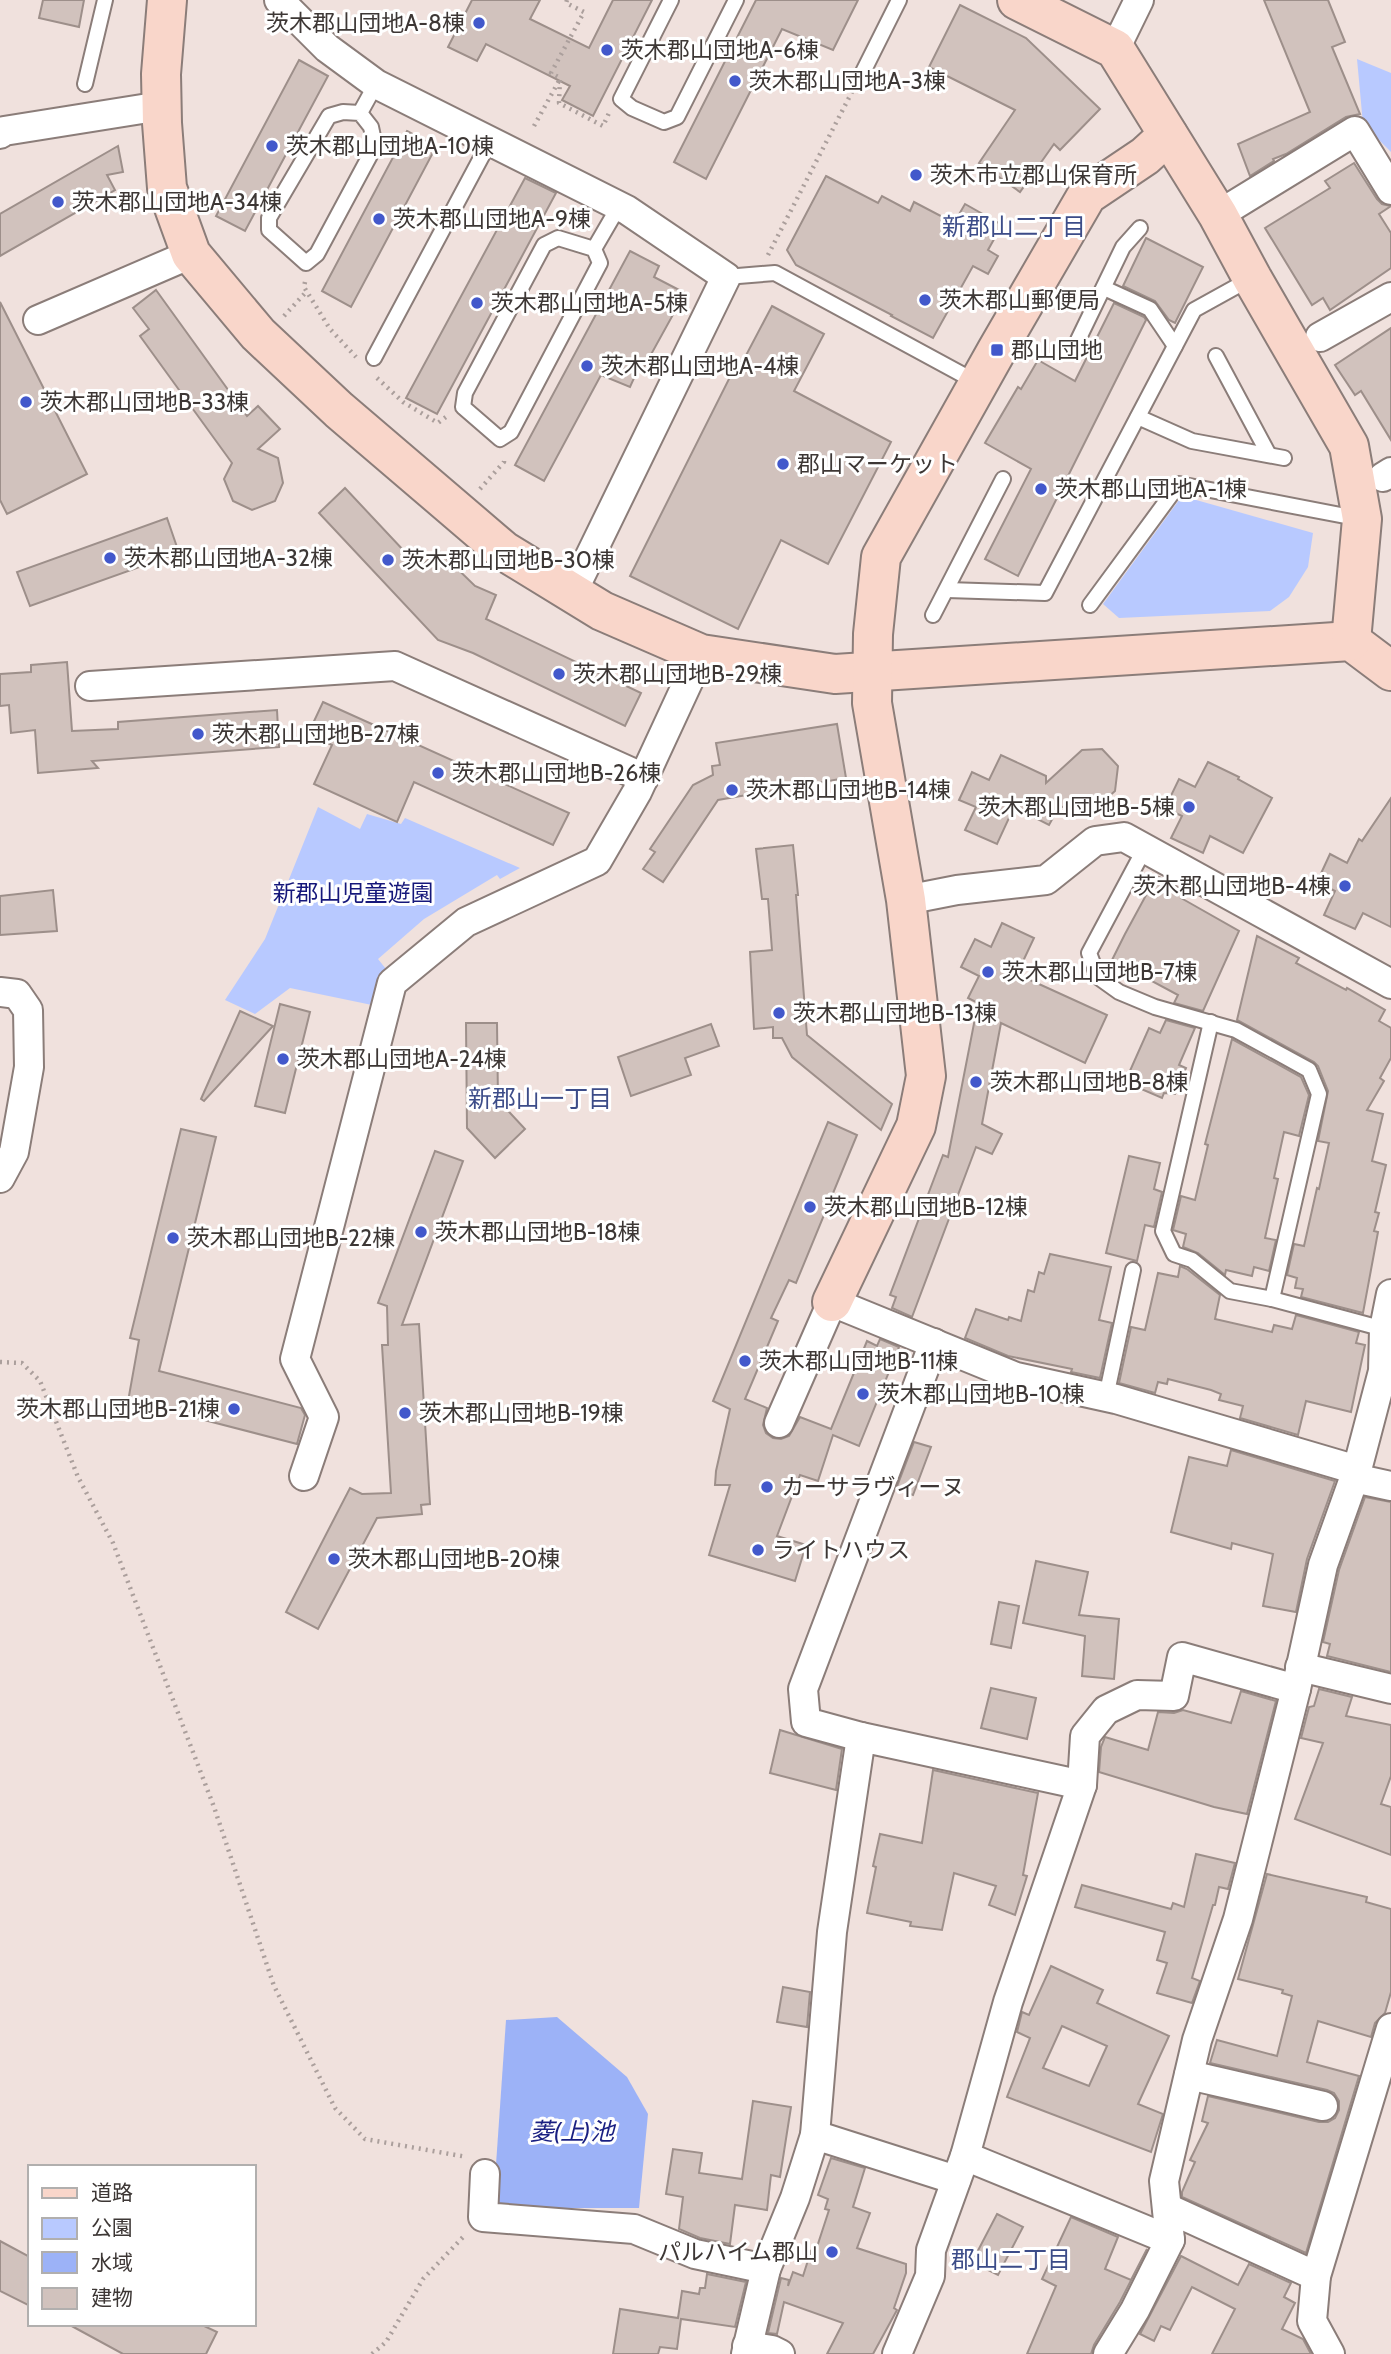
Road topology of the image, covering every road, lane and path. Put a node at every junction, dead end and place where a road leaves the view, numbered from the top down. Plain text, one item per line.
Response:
1 (105, 0) edge
2 (167, 0) edge
3 (279, 0) edge
4 (567, 0) edge
5 (671, 0) edge
6 (736, 0) edge
7 (899, 0) edge
8 (1017, 0) edge
9 (1139, 0) edge
10 (1115, 49) junction
11 (863, 72) joint
12 (560, 78) junction
13 (85, 84) dead end
14 (376, 84) junction
15 (621, 99) junction
16 (161, 106) junction
17 (360, 113) junction
18 (534, 126) dead end
19 (0, 134) edge
20 (1168, 135) junction
21 (490, 141) junction
22 (1391, 190) edge
23 (619, 206) junction
24 (1218, 215) junction
25 (1140, 228) dead end
26 (594, 249) junction
27 (191, 254) junction
28 (760, 274) junction
29 (726, 277) junction
30 (1252, 278) junction
31 (1104, 288) junction
32 (307, 291) dead end
33 (1391, 297) edge
34 (38, 320) dead end
35 (280, 320) dead end
36 (1320, 337) dead end
37 (1078, 340) dead end
38 (1175, 346) junction
39 (1216, 356) dead end
40 (374, 358) dead end
41 (979, 384) junction
42 (1138, 417) junction
43 (1269, 455) junction
44 (1284, 458) dead end
45 (504, 462) dead end
46 (1003, 480) dead end
47 (476, 494) dead end
48 (1362, 519) junction
49 (947, 590) junction
50 (572, 593) junction
51 (1090, 605) dead end
52 (933, 615) dead end
53 (1351, 641) junction
54 (701, 654) junction
55 (874, 671) junction
56 (1391, 671) edge
57 (90, 686) dead end
58 (644, 778) junction
59 (1144, 848) junction
60 (906, 900) junction
61 (1391, 984) edge
62 (0, 992) edge
63 (1212, 1022) junction
64 (0, 1178) edge
65 (1133, 1270) dead end
66 (1391, 1294) edge
67 (1272, 1299) junction
68 (832, 1302) junction
69 (1384, 1329) junction
70 (934, 1343) junction
71 (0, 1362) edge
72 (1105, 1397) junction
73 (779, 1423) dead end
74 (1356, 1474) junction
75 (304, 1476) dead end
76 (1391, 1486) edge
77 (1298, 1678) junction
78 (1391, 1689) edge
79 (861, 1737) junction
80 (1082, 1785) junction
81 (1391, 2028) edge
82 (1189, 2075) junction
83 (1323, 2106) dead end
84 (815, 2135) junction
85 (960, 2168) junction
86 (485, 2174) joint
87 (1167, 2208) junction
88 (483, 2217) junction
89 (1170, 2240) junction
90 (766, 2269) junction
91 (1316, 2276) junction
92 (747, 2350) edge
93 (372, 2354) edge
94 (780, 2354) edge
95 (897, 2354) edge
96 (1108, 2354) edge
97 (1330, 2354) edge

1 - 13 lane
2 - 16 street
3 - 14 street
4 - 12 path
5 - 15 lane
6 - 15 lane
7 - 11 lane
8 - 10 street
9 - 10 street
10 - 20 street
11 - 28 path
12 - 15 path
12 - 18 path
14 - 17 lane
14 - 21 street
16 - 19 street
16 - 27 street
17 - 17 lane
20 - 24 street
20 - 41 street
21 - 23 street
21 - 40 lane
22 - 24 street
23 - 26 lane
23 - 29 street
24 - 30 street
25 - 31 lane
26 - 26 lane
27 - 34 street
27 - 50 street
28 - 29 lane
28 - 41 lane
29 - 50 street
30 - 38 lane
30 - 48 street
31 - 37 lane
31 - 38 lane
32 - 35 path
33 - 36 street
38 - 42 lane
39 - 43 lane
41 - 55 street
42 - 43 lane
42 - 49 lane
43 - 44 lane
45 - 47 path
46 - 49 lane
48 - 51 lane
48 - 53 street
49 - 52 lane
50 - 54 street
53 - 55 street
53 - 56 street
54 - 55 street
54 - 58 street
55 - 60 street
57 - 58 street
58 - 75 street
59 - 60 street
59 - 61 street
59 - 63 lane
60 - 68 street
62 - 64 street
63 - 67 lane
63 - 67 lane
65 - 72 lane
66 - 69 street
67 - 69 lane
68 - 70 street
68 - 73 street
69 - 74 street
70 - 72 street
70 - 79 street
71 - 86 path
72 - 74 street
74 - 76 street
74 - 77 street
77 - 78 street
77 - 80 street
77 - 82 street
79 - 80 street
79 - 84 street
80 - 85 street
81 - 91 street
82 - 83 street
82 - 87 street
84 - 85 street
84 - 90 street
85 - 89 street
85 - 95 street
86 - 88 street
87 - 89 street
87 - 91 street
88 - 90 street
88 - 93 path
89 - 96 street
90 - 92 street
91 - 97 street
92 - 94 street

